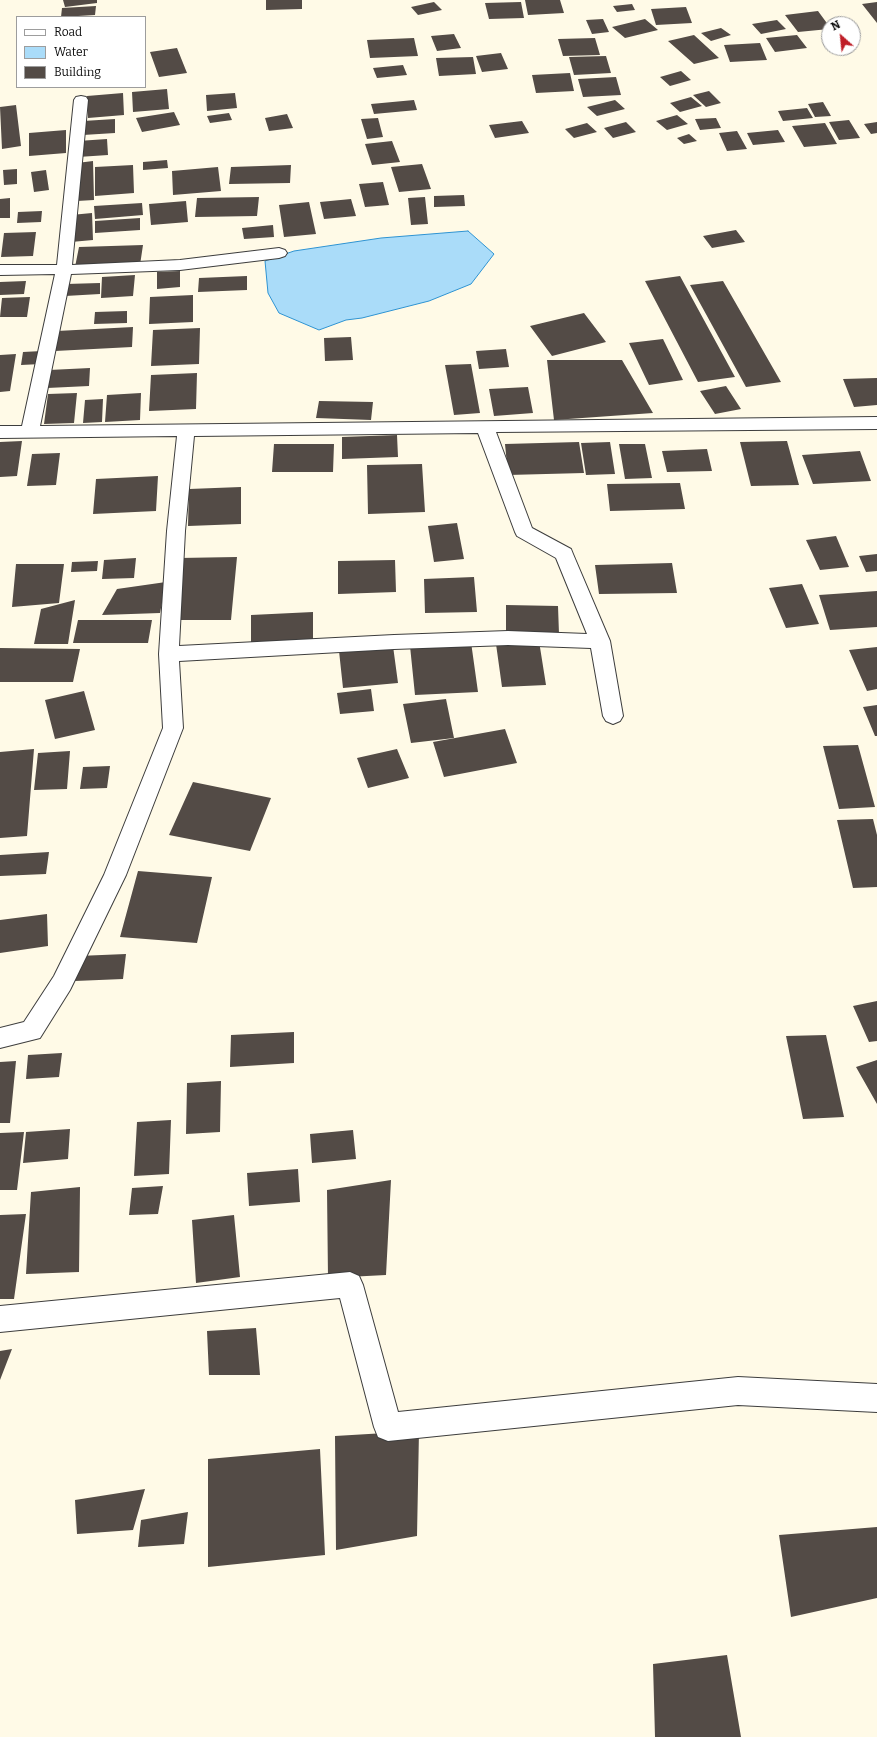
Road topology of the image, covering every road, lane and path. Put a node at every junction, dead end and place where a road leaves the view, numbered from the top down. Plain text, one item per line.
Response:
1 (81, 100) dead end
2 (279, 253) dead end
3 (64, 269) junction
4 (0, 270) edge
5 (877, 423) edge
6 (486, 427) junction
7 (186, 429) junction
8 (0, 432) edge
9 (30, 432) junction
10 (600, 642) junction
11 (169, 654) junction
12 (613, 716) dead end
13 (0, 1038) edge
14 (0, 1319) edge
15 (877, 1398) edge

1 - 3 street
2 - 3 street
3 - 4 street
3 - 9 street
5 - 6 street
6 - 7 street
6 - 10 street
7 - 9 street
7 - 11 street
8 - 9 street
10 - 11 street
10 - 12 street
11 - 13 street
14 - 15 street

